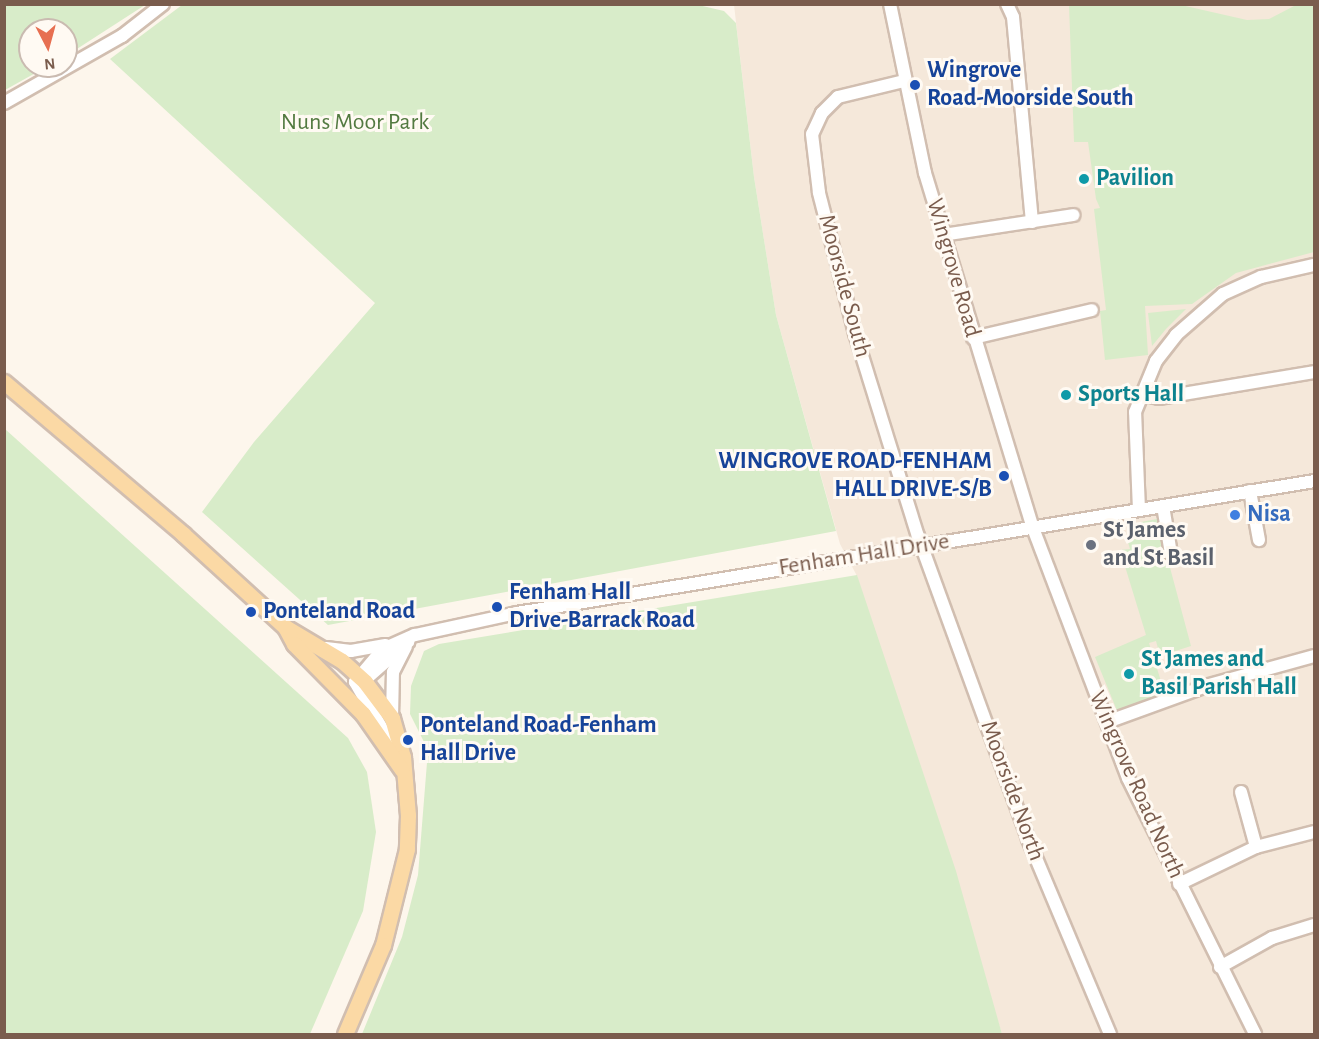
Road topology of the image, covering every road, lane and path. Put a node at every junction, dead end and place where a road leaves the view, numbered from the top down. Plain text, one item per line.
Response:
1 (163, 4) edge
2 (890, 4) edge
3 (1007, 4) edge
4 (904, 81) junction
5 (4, 103) edge
6 (1073, 215) dead end
7 (1032, 222) junction
8 (943, 235) junction
9 (1314, 265) edge
10 (1092, 310) dead end
11 (973, 338) junction
12 (1314, 372) edge
13 (4, 382) edge
14 (1140, 394) junction
15 (1314, 481) edge
16 (1250, 491) junction
17 (1163, 506) junction
18 (1139, 510) junction
19 (1033, 528) junction
20 (1259, 540) dead end
21 (921, 545) junction
22 (1171, 554) dead end
23 (285, 627) junction
24 (412, 638) junction
25 (391, 644) junction
26 (322, 647) junction
27 (1314, 656) edge
28 (359, 681) junction
29 (339, 686) junction
30 (392, 718) junction
31 (1107, 722) junction
32 (400, 767) junction
33 (1240, 792) dead end
34 (1314, 832) edge
35 (1256, 847) junction
36 (1179, 884) junction
37 (1314, 925) edge
38 (1220, 967) junction
39 (345, 1035) edge
40 (1110, 1035) edge
41 (1255, 1035) edge

1 - 5 street
2 - 4 street, Wingrove Road
3 - 7 street
4 - 8 street, Wingrove Road
4 - 21 street, Moorside South
6 - 7 street
7 - 8 street
8 - 11 street, Wingrove Road
9 - 14 street
10 - 11 street
11 - 19 street, Wingrove Road
12 - 14 street
13 - 23 main road
14 - 18 street
15 - 16 street, Fenham Hall Drive
16 - 17 street, Fenham Hall Drive
16 - 20 street
17 - 18 street, Fenham Hall Drive
17 - 22 street
18 - 19 street, Fenham Hall Drive
19 - 21 street, Fenham Hall Drive
19 - 31 street, Wingrove Road North
21 - 24 street, Fenham Hall Drive
21 - 40 street, Moorside North
23 - 26 main road
23 - 29 main road
24 - 25 street, Fenham Hall Drive
24 - 28 street
24 - 30 street
25 - 26 street
25 - 28 street, Fenham Hall Drive
26 - 28 main road
27 - 31 street
28 - 29 street
28 - 30 main road
28 - 32 street
29 - 32 main road
30 - 32 main road
31 - 36 street, Wingrove Road North
32 - 39 main road
33 - 35 street
34 - 35 street
35 - 36 street
36 - 38 street, Wingrove Road North
37 - 38 street
38 - 41 street, Wingrove Road North

